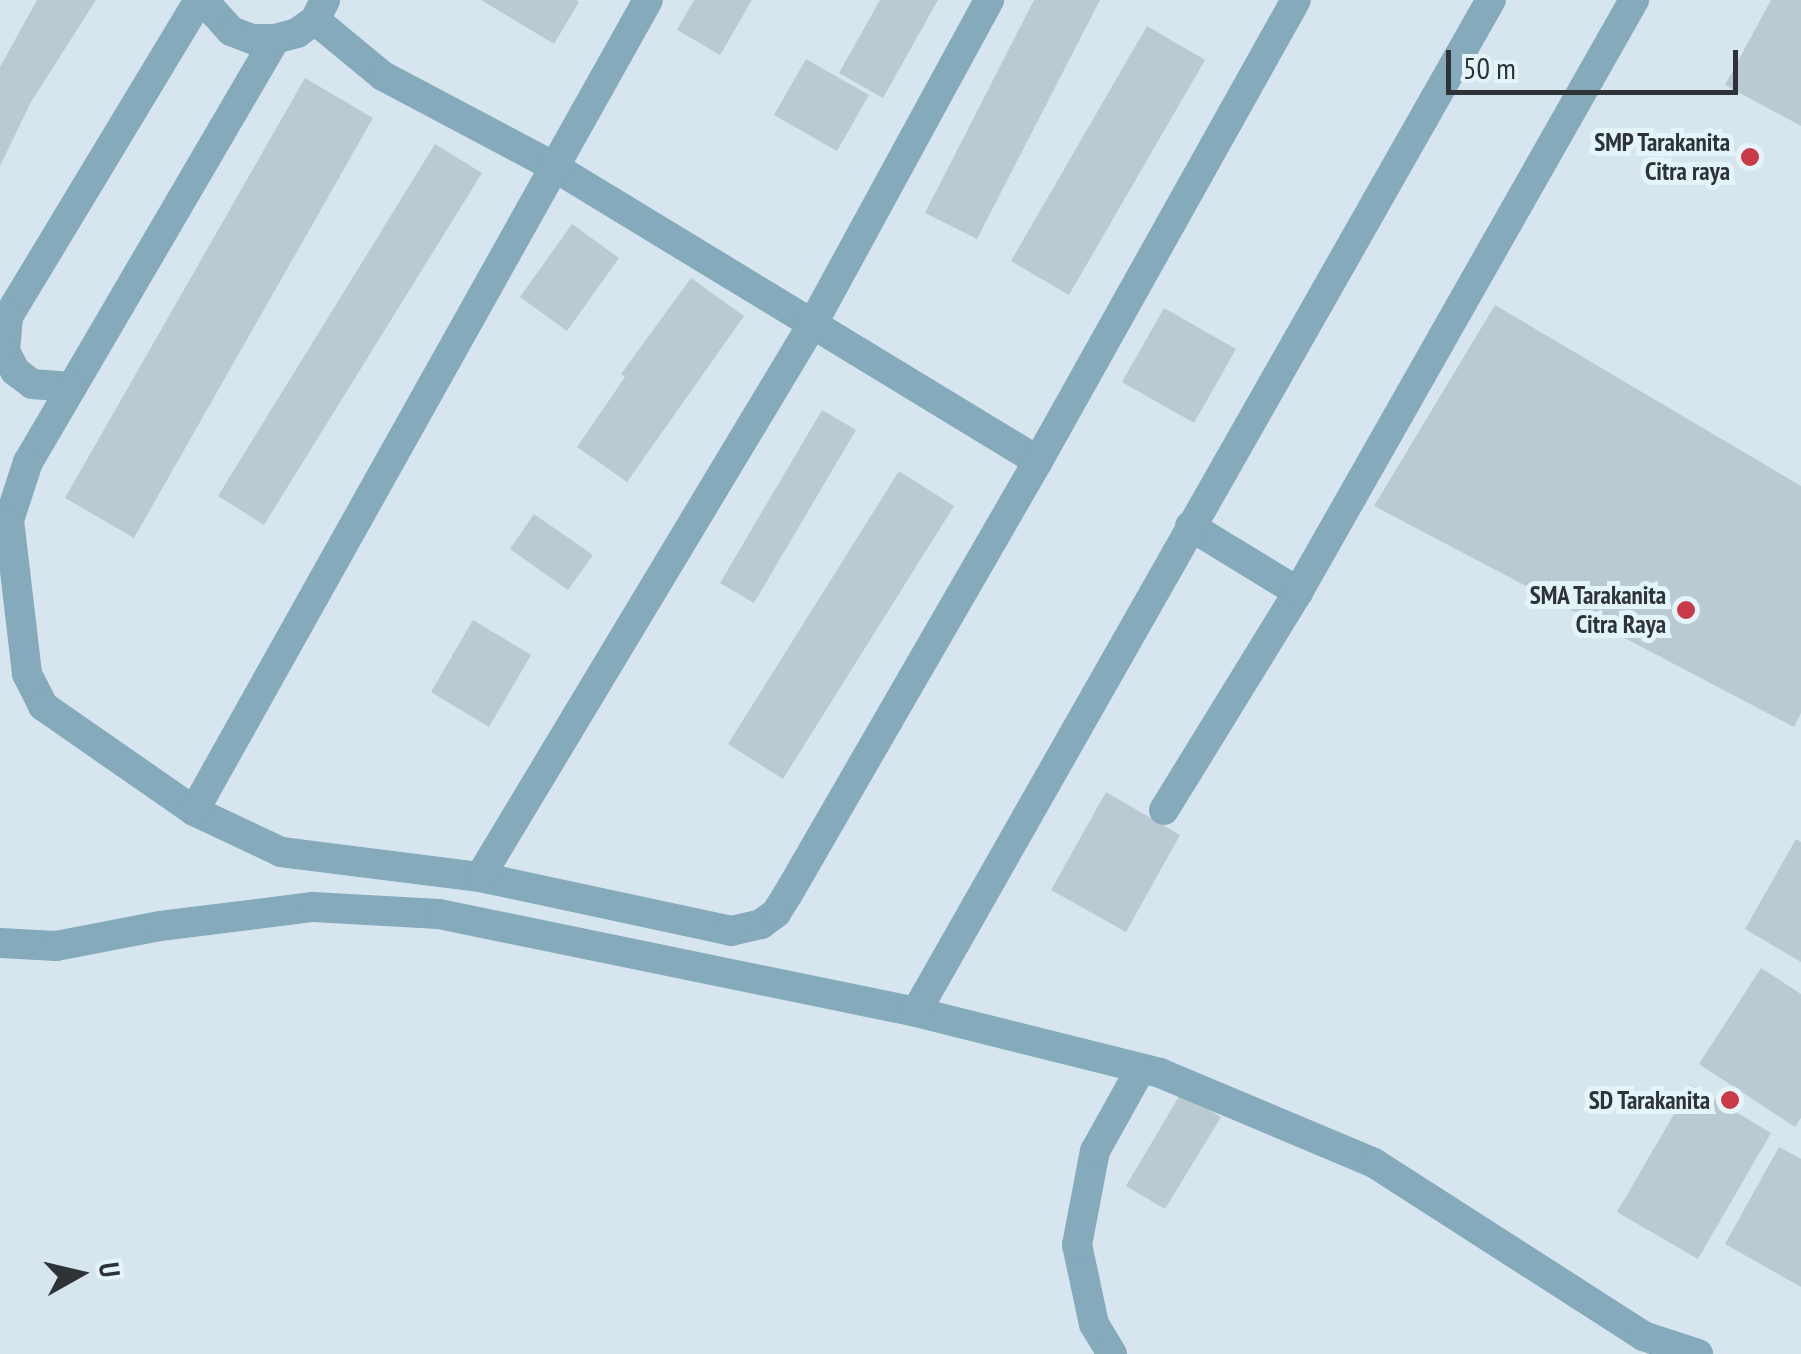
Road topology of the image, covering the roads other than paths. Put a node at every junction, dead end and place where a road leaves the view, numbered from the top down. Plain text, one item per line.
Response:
1 (201, 0) edge
2 (648, 0) edge
3 (989, 0) edge
4 (1296, 0) edge
5 (1490, 0) edge
6 (1634, 0) edge
7 (320, 10) edge
8 (275, 40) junction
9 (552, 165) junction
10 (9, 299) edge
11 (812, 325) junction
12 (72, 387) junction
13 (1038, 461) junction
14 (1190, 526) junction
15 (1298, 592) junction
16 (1164, 810) dead end
17 (194, 812) junction
18 (480, 877) junction
19 (0, 942) edge
20 (916, 1012) junction
21 (1140, 1070) junction
22 (1112, 1354) edge
23 (1698, 1354) edge

1 - 8 street
1 - 10 street
2 - 9 street
3 - 11 street
4 - 13 street
5 - 14 street
6 - 15 street
7 - 8 street
7 - 9 street
8 - 12 street
9 - 11 street
9 - 17 street
10 - 12 street
11 - 13 street
11 - 18 street
12 - 17 street
13 - 18 street
14 - 15 street
14 - 20 street
15 - 16 street
17 - 18 street
19 - 20 street
20 - 21 street
21 - 22 street
21 - 23 street

